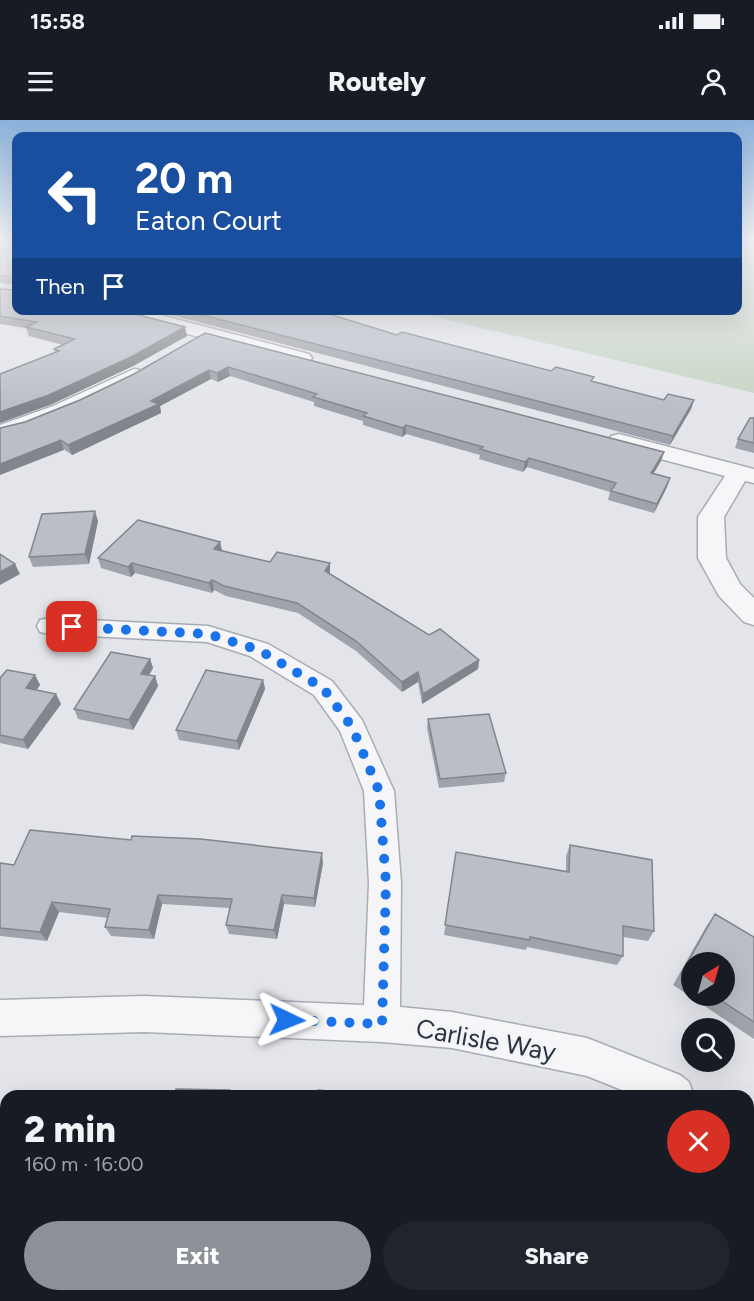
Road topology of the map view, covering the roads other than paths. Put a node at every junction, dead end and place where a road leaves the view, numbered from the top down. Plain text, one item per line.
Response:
1 (137, 315) edge
2 (206, 333) junction
3 (187, 344) edge
4 (320, 363) edge
5 (149, 366) edge
6 (0, 431) edge
7 (604, 437) edge
8 (746, 474) edge
9 (754, 615) edge
10 (49, 626) dead end
11 (0, 1018) edge
12 (382, 1024) junction
13 (667, 1090) edge

1 - 2 street
2 - 3 street
2 - 4 street
5 - 6 street
7 - 8 street
8 - 9 street
10 - 12 street
11 - 12 street, Carlisle Way
12 - 13 street, Carlisle Way

